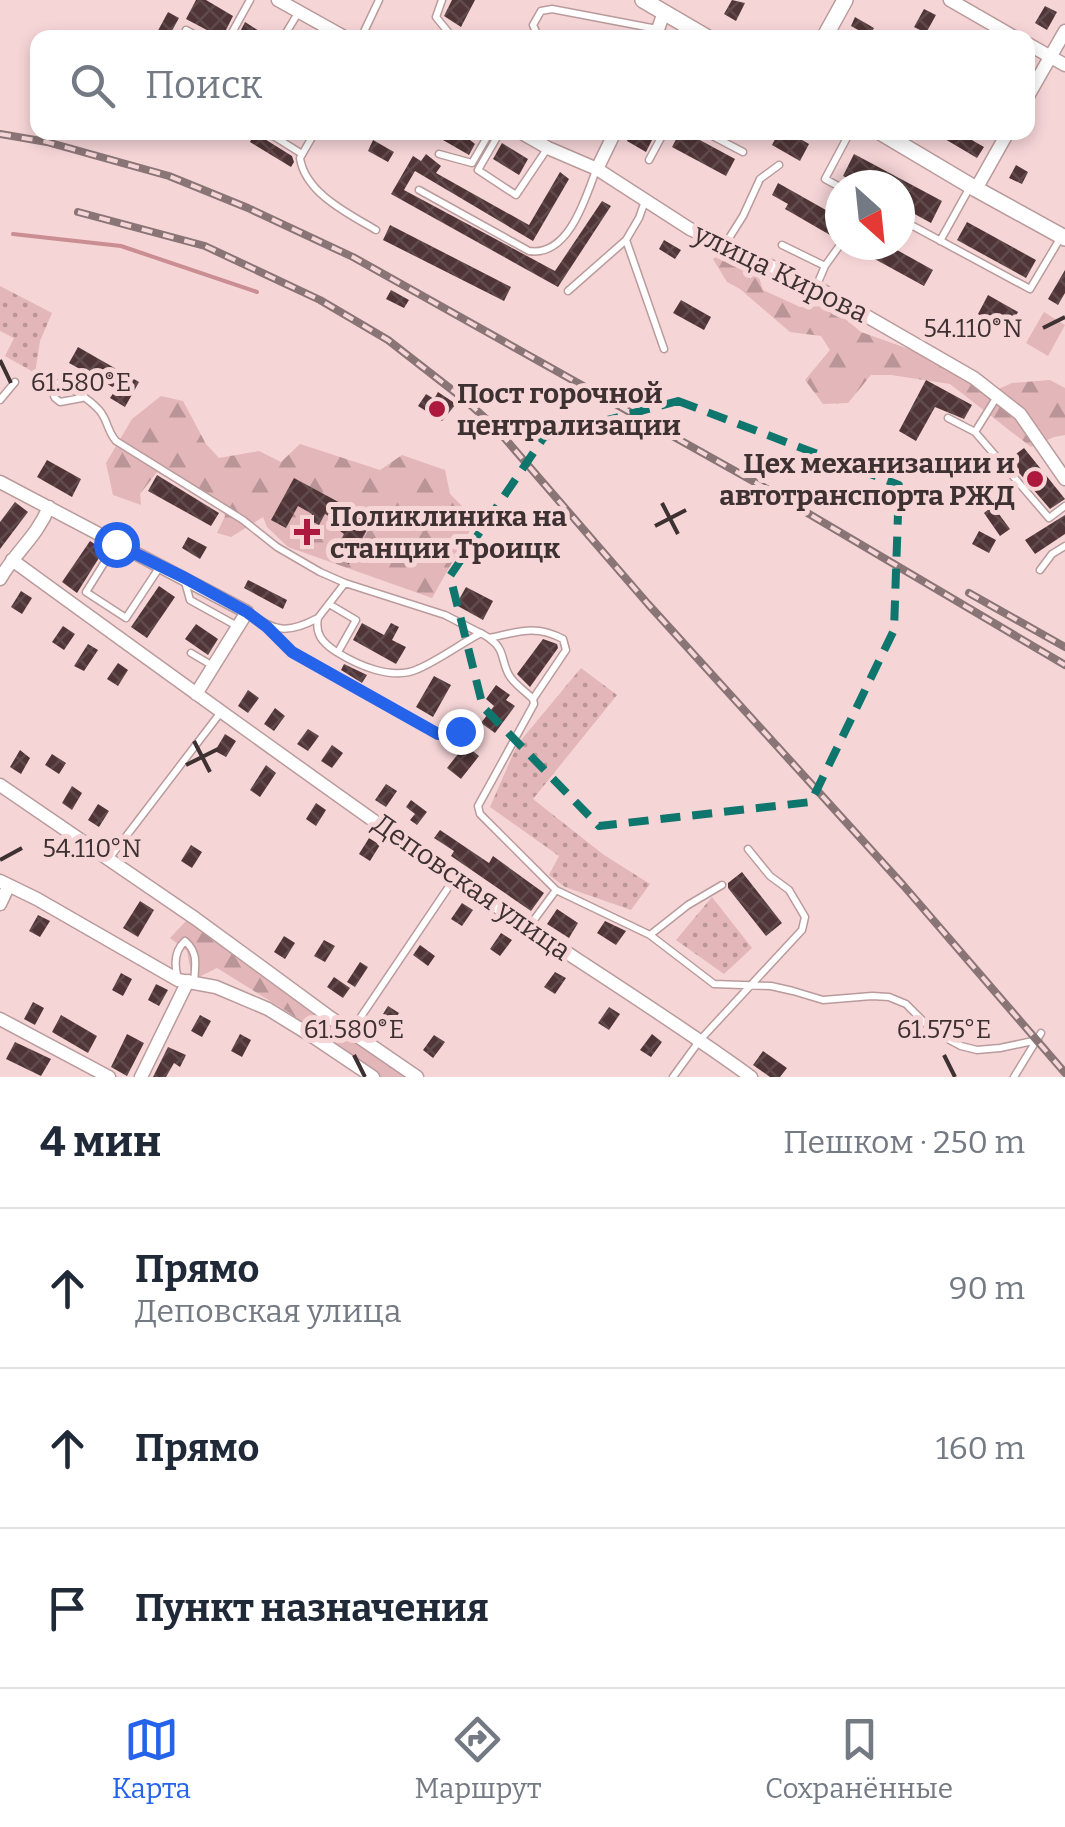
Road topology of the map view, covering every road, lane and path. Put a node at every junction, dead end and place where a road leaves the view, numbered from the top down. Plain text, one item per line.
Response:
1 (250, 0) edge
2 (280, 0) edge
3 (379, 0) edge
4 (442, 0) edge
5 (644, 0) edge
6 (845, 0) edge
7 (950, 0) edge
8 (298, 12) junction
9 (664, 12) junction
10 (234, 30) edge
11 (287, 30) edge
12 (331, 30) edge
13 (365, 30) edge
14 (447, 30) edge
15 (535, 30) edge
16 (642, 30) edge
17 (657, 30) edge
18 (694, 30) edge
19 (828, 30) edge
20 (1002, 30) edge
21 (1065, 30) edge
22 (1035, 48) edge
23 (1050, 57) junction
24 (1065, 66) edge
25 (1035, 84) edge
26 (280, 140) edge
27 (311, 140) edge
28 (485, 140) edge
29 (495, 140) edge
30 (534, 140) edge
31 (612, 140) edge
32 (660, 140) edge
33 (720, 140) edge
34 (846, 140) edge
35 (894, 140) edge
36 (1003, 140) edge
37 (548, 148) junction
38 (743, 152) dead end
39 (302, 154) junction
40 (439, 154) dead end
41 (650, 160) dead end
42 (779, 165) dead end
43 (597, 169) junction
44 (829, 170) edge
45 (973, 187) junction
46 (420, 190) dead end
47 (645, 202) junction
48 (915, 228) edge
49 (376, 230) dead end
50 (1063, 237) edge
51 (626, 240) junction
52 (940, 241) junction
53 (726, 244) junction
54 (782, 245) dead end
55 (829, 260) edge
56 (825, 266) junction
57 (816, 286) junction
58 (568, 291) dead end
59 (664, 349) dead end
60 (15, 382) dead end
61 (998, 396) junction
62 (82, 398) dead end
63 (0, 400) edge
64 (948, 418) dead end
65 (975, 432) junction
66 (1065, 479) edge
67 (0, 482) edge
68 (1065, 506) edge
69 (48, 508) junction
70 (116, 544) junction
71 (1065, 546) edge
72 (12, 560) junction
73 (160, 567) junction
74 (1040, 570) dead end
75 (185, 578) junction
76 (0, 579) edge
77 (344, 583) junction
78 (329, 604) junction
79 (247, 612) junction
80 (318, 618) junction
81 (238, 627) junction
82 (267, 627) junction
83 (481, 634) junction
84 (489, 638) junction
85 (338, 652) junction
86 (191, 653) dead end
87 (214, 667) junction
88 (196, 694) junction
89 (533, 698) junction
90 (222, 711) junction
91 (460, 731) dead end
92 (0, 785) edge
93 (748, 848) dead end
94 (108, 860) junction
95 (455, 878) junction
96 (4, 884) edge
97 (722, 885) dead end
98 (556, 890) junction
99 (0, 904) edge
100 (528, 928) junction
101 (650, 934) junction
102 (187, 981) junction
103 (748, 986) junction
104 (0, 1018) edge
105 (351, 1031) junction
106 (700, 1040) junction
107 (396, 1071) edge
108 (109, 1077) edge
109 (141, 1077) edge
110 (373, 1077) edge
111 (417, 1077) edge
112 (673, 1077) edge
113 (751, 1077) edge
114 (1014, 1077) edge

1 - 10 lane
2 - 8 street
3 - 13 lane
4 - 14 lane
5 - 9 street
6 - 19 street
7 - 20 street
8 - 11 lane
8 - 12 street
9 - 17 street
9 - 18 street
15 - 16 lane
21 - 23 street
22 - 23 street
23 - 24 street
23 - 25 street
26 - 39 lane
27 - 39 lane
28 - 40 lane
29 - 37 lane
30 - 37 street, улица Кирова
31 - 43 street
32 - 41 lane
33 - 38 lane
34 - 44 lane
35 - 45 street
36 - 45 street
37 - 43 street, улица Кирова
39 - 49 lane
42 - 53 lane
43 - 46 lane
43 - 47 street, улица Кирова
45 - 50 street
45 - 52 lane
47 - 51 lane
47 - 53 street, улица Кирова
48 - 52 lane
50 - 52 lane
51 - 58 lane
51 - 59 lane
53 - 57 street, улица Кирова
54 - 56 lane
55 - 56 lane
56 - 57 lane
57 - 61 street, улица Кирова
60 - 63 lane
61 - 65 lane
61 - 66 street, улица Кирова
62 - 77 lane
64 - 65 lane
65 - 68 lane
67 - 69 street
69 - 70 street
69 - 72 street
70 - 73 street
70 - 73 lane
71 - 74 lane
72 - 76 street
72 - 88 street, Деповская улица
73 - 75 street
75 - 79 street
75 - 81 lane
77 - 78 lane
77 - 83 lane
78 - 80 lane
78 - 85 lane
79 - 81 street
79 - 82 lane
80 - 82 lane
80 - 85 lane
81 - 87 street
82 - 91 lane
83 - 84 lane
83 - 85 lane
84 - 89 lane
84 - 89 lane
86 - 87 lane
87 - 88 street
88 - 90 street, Деповская улица
89 - 98 lane
90 - 94 lane
90 - 95 street, Деповская улица
92 - 94 street
93 - 103 lane
94 - 105 street
95 - 100 street, Деповская улица
95 - 105 lane
96 - 99 street
96 - 102 street
97 - 101 lane
98 - 100 lane
98 - 101 lane
100 - 106 street, Деповская улица
101 - 103 lane
102 - 102 lane
102 - 109 street
102 - 110 street
103 - 106 lane
103 - 114 lane
104 - 108 street
105 - 107 street
106 - 112 lane
106 - 113 street, Деповская улица
107 - 111 street

